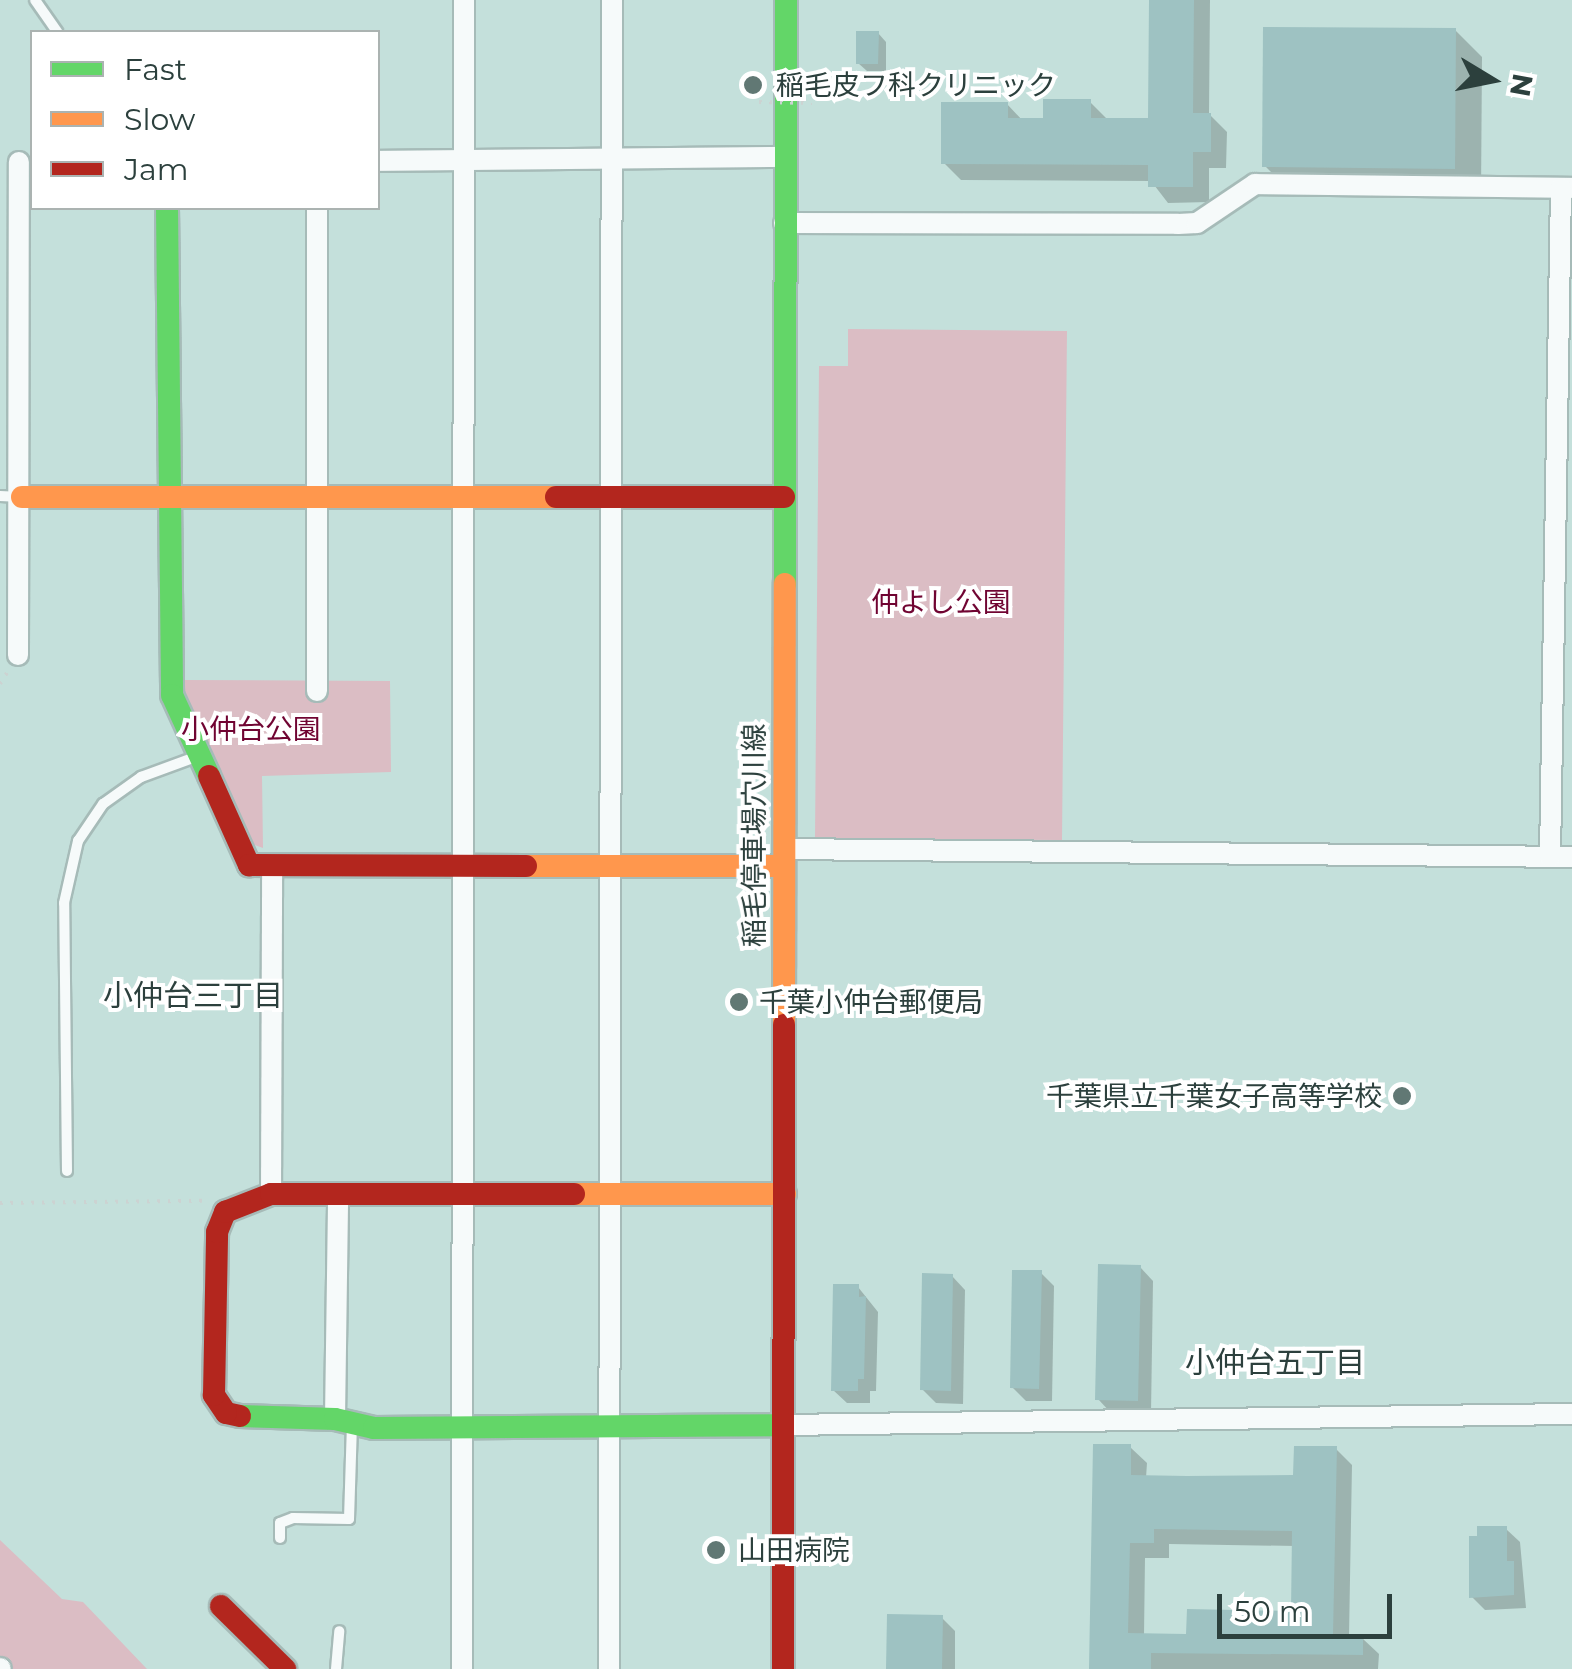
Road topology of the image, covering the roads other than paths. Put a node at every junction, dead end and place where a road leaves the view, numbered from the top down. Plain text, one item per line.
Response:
1 (35, 0) edge
2 (464, 0) edge
3 (612, 0) edge
4 (786, 0) edge
5 (56, 30) edge
6 (786, 158) junction
7 (612, 159) junction
8 (464, 160) junction
9 (380, 161) edge
10 (17, 162) edge
11 (1566, 188) edge
12 (167, 210) edge
13 (317, 210) edge
14 (784, 224) junction
15 (11, 497) edge
16 (170, 497) junction
17 (316, 497) junction
18 (464, 497) junction
19 (612, 497) junction
20 (784, 497) junction
21 (18, 655) dead end
22 (317, 691) dead end
23 (199, 756) junction
24 (1550, 857) junction
25 (1572, 857) edge
26 (784, 858) junction
27 (272, 865) junction
28 (465, 867) junction
29 (612, 868) junction
30 (67, 1171) dead end
31 (271, 1194) junction
32 (785, 1194) junction
33 (338, 1195) junction
34 (613, 1195) junction
35 (465, 1196) junction
36 (1572, 1414) edge
37 (344, 1422) junction
38 (466, 1424) junction
39 (612, 1424) junction
40 (783, 1426) junction
41 (280, 1538) dead end
42 (222, 1606) dead end
43 (339, 1631) dead end
44 (285, 1669) edge
45 (336, 1669) edge
46 (462, 1669) edge
47 (608, 1669) edge
48 (783, 1669) edge

1 - 5 lane
2 - 8 street
3 - 7 street
4 - 6 street, 稲毛停車場穴川線
6 - 7 street
6 - 14 street, 稲毛停車場穴川線
7 - 8 street
7 - 19 street
8 - 9 street
8 - 18 street
10 - 15 street
11 - 14 street
11 - 24 street
12 - 16 street
13 - 17 street
14 - 20 street, 稲毛停車場穴川線
15 - 16 street
15 - 21 street
16 - 17 street
16 - 23 street
17 - 18 street
17 - 22 street
18 - 19 street
18 - 28 street
19 - 20 street
19 - 29 street
20 - 26 street, 稲毛停車場穴川線
23 - 27 street
23 - 30 lane
24 - 25 street
24 - 26 street
26 - 29 street
26 - 32 street, 稲毛停車場穴川線
27 - 28 street
27 - 31 street
28 - 29 street
28 - 35 street
29 - 34 street
31 - 33 street
31 - 37 street
32 - 34 street
32 - 40 street, 稲毛停車場穴川線
33 - 35 street
33 - 37 street
34 - 35 street
34 - 39 street
35 - 38 street
36 - 40 street
37 - 38 street
37 - 41 lane
38 - 39 street
38 - 46 street
39 - 40 street
39 - 47 street
40 - 48 street, 稲毛停車場穴川線
42 - 44 street
43 - 45 lane

